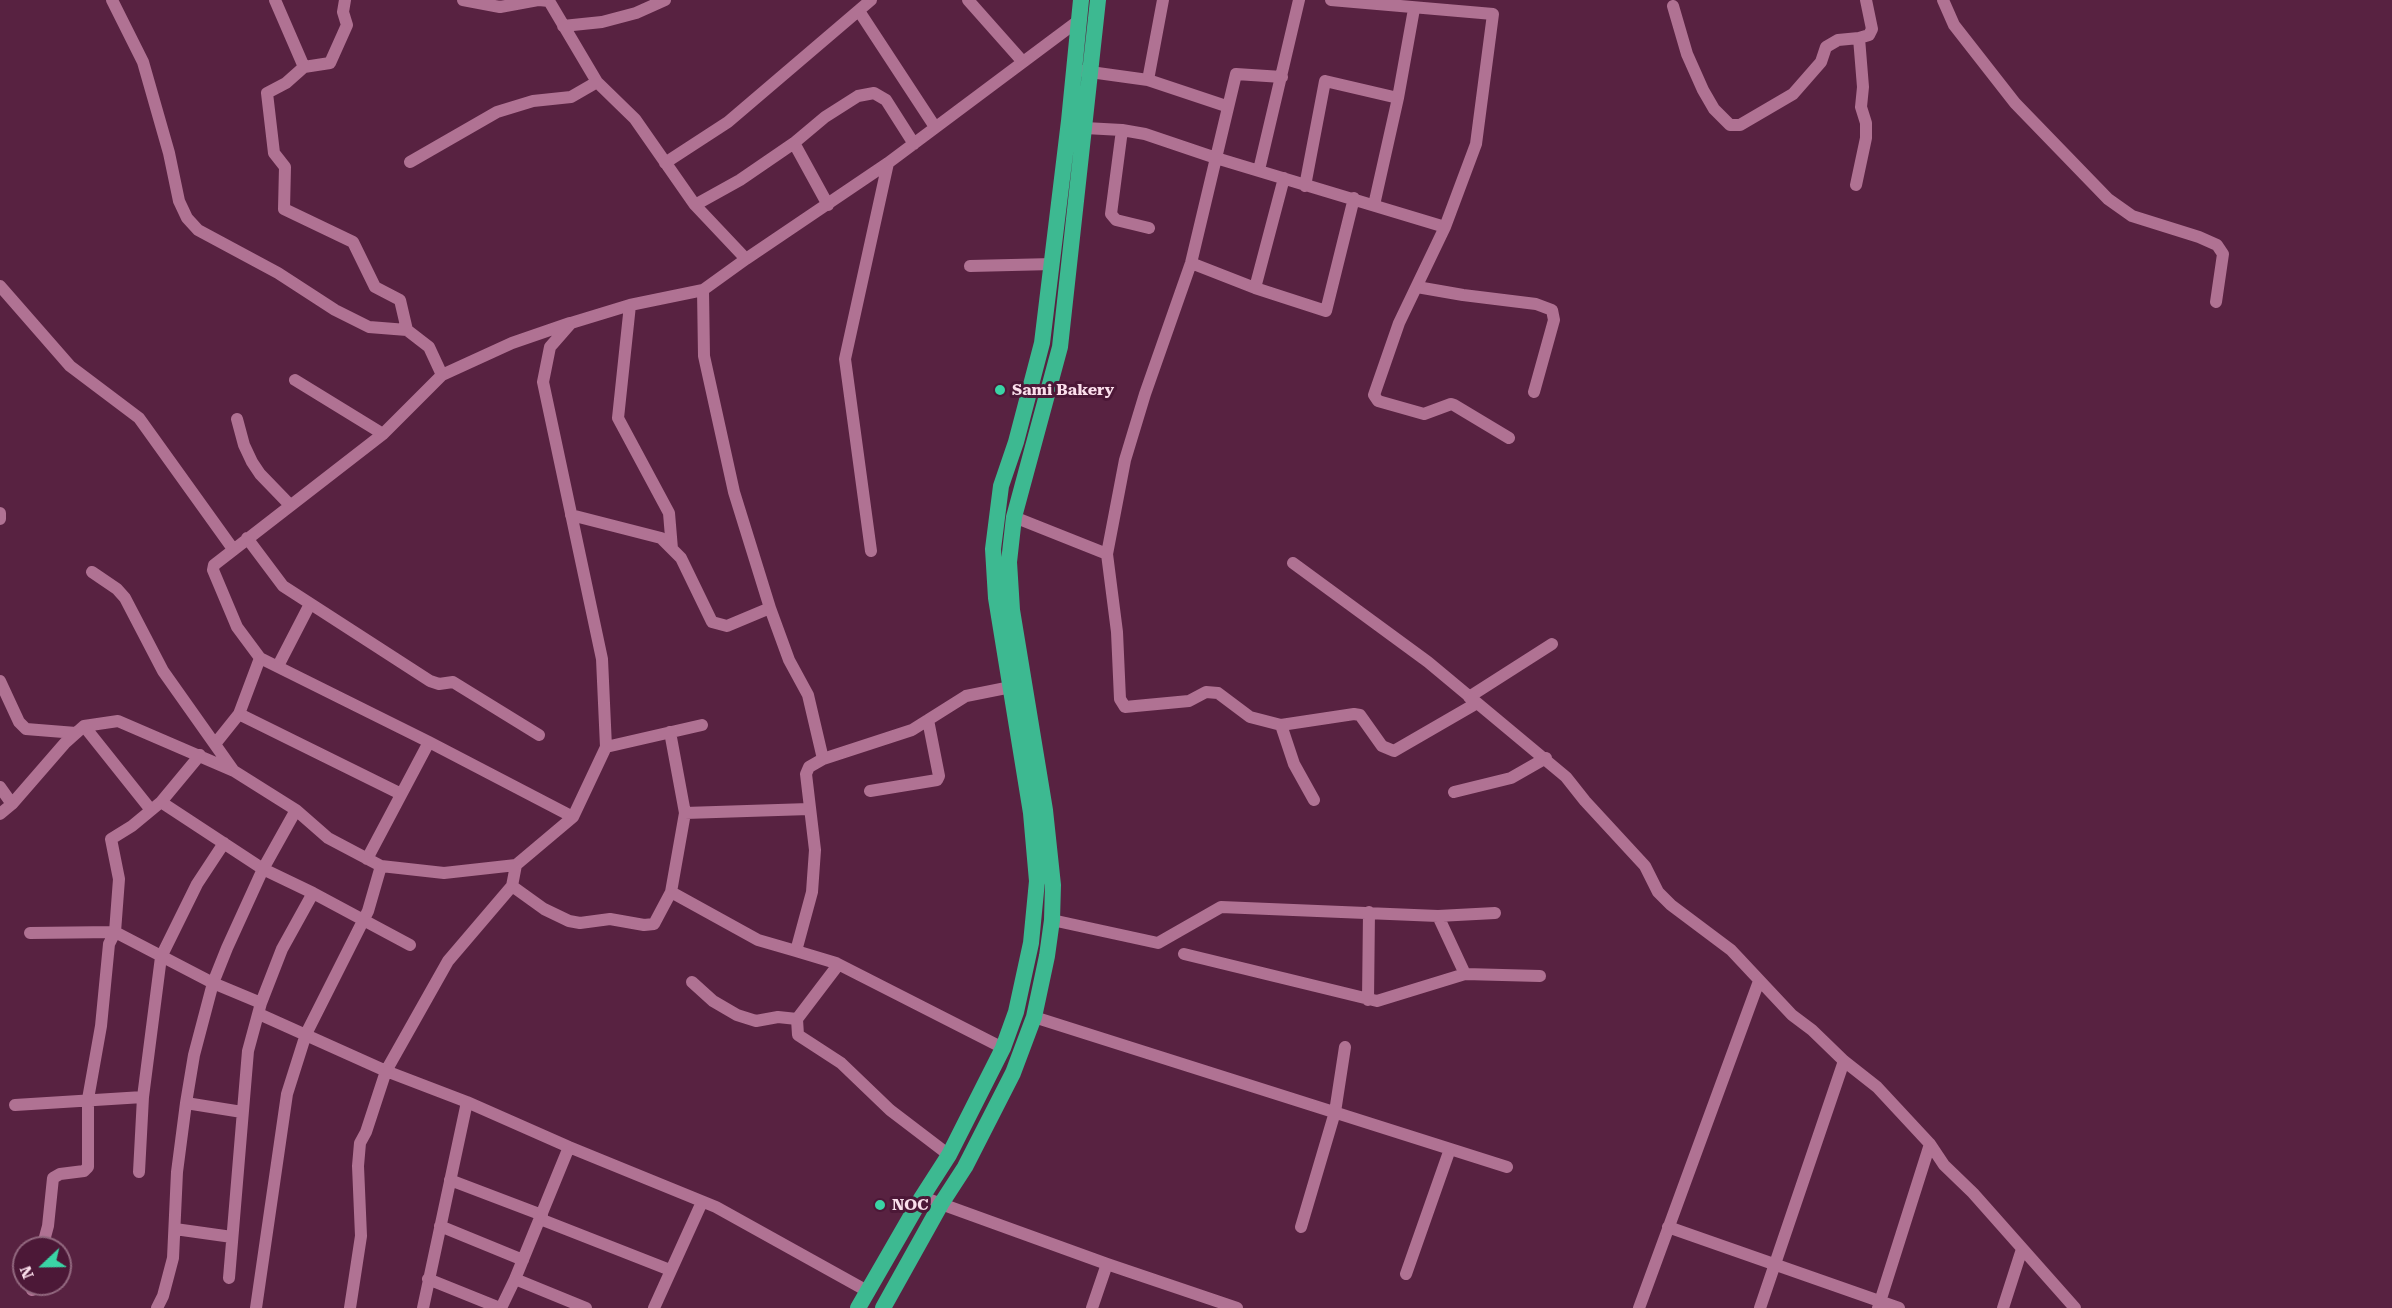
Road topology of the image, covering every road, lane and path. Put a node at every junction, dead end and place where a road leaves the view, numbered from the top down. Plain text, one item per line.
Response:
1 (112, 0) edge
2 (275, 0) edge
3 (345, 0) edge
4 (463, 0) edge
5 (538, 0) edge
6 (665, 0) edge
7 (871, 0) edge
8 (968, 0) edge
9 (1081, 0) edge
10 (1098, 0) edge
11 (1163, 0) edge
12 (1299, 0) edge
13 (1331, 0) edge
14 (1866, 0) edge
15 (1943, 0) edge
16 (1673, 6) dead end
17 (1414, 9) junction
18 (859, 11) junction
19 (1078, 21) junction
20 (563, 26) junction
21 (1859, 38) junction
22 (1023, 62) junction
23 (304, 67) junction
24 (1073, 69) junction
25 (1090, 73) junction
26 (1282, 77) junction
27 (1148, 80) junction
28 (597, 82) junction
29 (1398, 98) junction
30 (1226, 106) junction
31 (935, 127) junction
32 (1085, 128) junction
33 (1122, 130) junction
34 (794, 143) junction
35 (914, 144) junction
36 (1216, 158) junction
37 (410, 162) dead end
38 (665, 163) junction
39 (888, 163) junction
40 (1259, 170) junction
41 (1284, 178) junction
42 (1856, 185) dead end
43 (1305, 186) junction
44 (1354, 198) junction
45 (695, 205) junction
46 (828, 205) junction
47 (1374, 205) junction
48 (1445, 227) junction
49 (1149, 228) dead end
50 (746, 259) junction
51 (1191, 263) junction
52 (1053, 264) junction
53 (970, 266) dead end
54 (0, 286) edge
55 (1417, 287) junction
56 (1255, 288) junction
57 (703, 290) junction
58 (2216, 302) dead end
59 (630, 305) junction
60 (571, 323) junction
61 (407, 330) junction
62 (442, 375) junction
63 (295, 380) dead end
64 (1534, 392) dead end
65 (237, 419) dead end
66 (384, 434) junction
67 (1509, 438) dead end
68 (289, 504) junction
69 (0, 513) edge
70 (571, 515) junction
71 (1014, 517) junction
72 (0, 519) edge
73 (246, 538) junction
74 (232, 549) junction
75 (672, 549) junction
76 (872, 551) dead end
77 (1107, 554) junction
78 (1293, 563) dead end
79 (92, 572) dead end
80 (310, 604) junction
81 (770, 608) junction
82 (1552, 644) dead end
83 (260, 657) junction
84 (278, 666) junction
85 (0, 681) edge
86 (1011, 687) junction
87 (1473, 700) junction
88 (239, 714) junction
89 (928, 720) junction
90 (702, 724) dead end
91 (1281, 725) junction
92 (80, 729) junction
93 (669, 732) junction
94 (539, 735) dead end
95 (429, 742) junction
96 (215, 744) junction
97 (606, 747) junction
98 (200, 755) junction
99 (1546, 758) junction
100 (822, 759) junction
101 (234, 771) junction
102 (0, 787) edge
103 (870, 791) dead end
104 (1454, 792) dead end
105 (401, 794) junction
106 (1314, 800) dead end
107 (12, 804) junction
108 (156, 806) junction
109 (809, 809) junction
110 (296, 810) junction
111 (1038, 811) junction
112 (685, 813) junction
113 (0, 814) edge
114 (573, 817) junction
115 (224, 843) junction
116 (367, 859) junction
117 (516, 865) junction
118 (381, 866) junction
119 (263, 869) junction
120 (512, 886) junction
121 (672, 892) junction
122 (314, 893) junction
123 (1369, 912) junction
124 (1495, 913) dead end
125 (1438, 915) junction
126 (363, 920) junction
127 (1052, 920) junction
128 (116, 932) junction
129 (30, 933) dead end
130 (410, 945) dead end
131 (796, 951) junction
132 (1184, 954) dead end
133 (161, 957) junction
134 (836, 963) junction
135 (1465, 974) junction
136 (1540, 976) dead end
137 (1759, 981) junction
138 (692, 982) dead end
139 (213, 983) junction
140 (1368, 1000) junction
141 (260, 1009) junction
142 (1034, 1017) junction
143 (797, 1019) junction
144 (306, 1034) junction
145 (1345, 1047) dead end
146 (1003, 1048) junction
147 (1844, 1061) junction
148 (386, 1071) junction
149 (142, 1097) junction
150 (88, 1099) junction
151 (467, 1101) junction
152 (186, 1103) junction
153 (15, 1105) dead end
154 (243, 1112) junction
155 (1335, 1112) junction
156 (1930, 1144) junction
157 (569, 1147) junction
158 (1450, 1149) junction
159 (949, 1155) junction
160 (1507, 1167) dead end
161 (139, 1172) dead end
162 (450, 1180) junction
163 (922, 1197) junction
164 (702, 1202) junction
165 (941, 1204) junction
166 (541, 1217) junction
167 (440, 1226) junction
168 (1301, 1227) dead end
169 (1668, 1227) junction
170 (174, 1229) junction
171 (45, 1236) edge
172 (232, 1237) junction
173 (2022, 1249) junction
174 (524, 1260) junction
175 (1107, 1264) junction
176 (1775, 1264) junction
177 (670, 1270) junction
178 (1406, 1274) dead end
179 (229, 1278) dead end
180 (428, 1279) junction
181 (515, 1279) junction
182 (869, 1292) junction
183 (1879, 1305) edge
184 (157, 1308) edge
185 (256, 1308) edge
186 (350, 1308) edge
187 (423, 1308) edge
188 (501, 1308) edge
189 (586, 1308) edge
190 (654, 1308) edge
191 (858, 1308) edge
192 (883, 1308) edge
193 (1092, 1308) edge
194 (1237, 1308) edge
195 (1639, 1308) edge
196 (1760, 1308) edge
197 (1899, 1308) edge
198 (2003, 1308) edge
199 (2075, 1308) edge

1 - 61 street
2 - 23 street
3 - 23 street
4 - 5 street
5 - 20 street
6 - 20 street
7 - 18 street
8 - 22 street
9 - 19 highway
10 - 25 highway
11 - 27 street
12 - 26 street
13 - 17 street
14 - 21 street
15 - 58 street
16 - 21 street
17 - 29 street
17 - 48 street
18 - 31 street
18 - 38 street
19 - 22 street
19 - 24 highway
20 - 28 street
21 - 42 street
22 - 31 street
23 - 61 street
24 - 25 street
24 - 52 highway
25 - 27 street
25 - 32 highway
26 - 30 street
26 - 40 street
27 - 30 street
28 - 37 street
28 - 38 street
29 - 43 street
29 - 47 street
30 - 36 street
31 - 35 street
32 - 33 street
32 - 71 highway
33 - 36 street
33 - 49 street
34 - 35 street
34 - 45 street
34 - 46 street
35 - 39 street
36 - 40 street
36 - 51 street
38 - 45 street
39 - 46 street
39 - 76 street
40 - 41 street
41 - 43 street
41 - 56 street
43 - 44 street
44 - 47 street
44 - 56 street
45 - 50 street
46 - 50 street
47 - 48 street
48 - 55 street
50 - 57 street
51 - 56 street
51 - 77 street
52 - 53 street
52 - 86 highway
54 - 74 street
55 - 64 street
55 - 67 street
57 - 59 street
57 - 81 street
59 - 60 street
59 - 75 street
60 - 62 street
60 - 70 street
61 - 62 street
62 - 66 street
63 - 66 street
65 - 68 street
66 - 68 street
68 - 73 street
69 - 72 street
70 - 75 street
70 - 97 street
71 - 77 street
71 - 111 highway
73 - 74 street
73 - 80 street
74 - 83 street
75 - 81 street
77 - 91 street
78 - 87 street
79 - 96 street
80 - 84 street
80 - 94 street
81 - 100 street
82 - 87 street
83 - 84 street
83 - 88 street
84 - 95 street
85 - 92 street
86 - 89 street
86 - 111 highway
87 - 91 street
87 - 99 street
88 - 96 street
88 - 105 street
89 - 100 street
89 - 103 street
90 - 93 street
91 - 106 street
92 - 98 street
92 - 107 street
92 - 108 street
93 - 97 street
93 - 112 street
95 - 105 street
95 - 114 street
96 - 101 street
97 - 114 street
98 - 101 street
98 - 108 street
99 - 104 street
99 - 137 street
100 - 109 street
101 - 110 street
102 - 107 street
105 - 116 street
107 - 113 street
108 - 115 street
108 - 128 street
109 - 112 street
109 - 131 street
110 - 116 street
110 - 119 street
111 - 127 highway
111 - 146 highway
112 - 121 street
114 - 117 street
115 - 119 street
115 - 133 street
116 - 118 street
117 - 118 street
117 - 120 street
118 - 126 street
119 - 122 street
119 - 139 street
120 - 121 street
120 - 148 street
121 - 131 street
122 - 126 street
122 - 141 street
123 - 125 street
123 - 127 street
123 - 140 street
124 - 125 street
125 - 135 street
126 - 130 street
126 - 144 street
127 - 142 highway
128 - 129 street
128 - 133 street
128 - 150 street
131 - 134 street
132 - 140 street
133 - 139 street
133 - 149 street
134 - 143 street
134 - 146 street
135 - 136 street
135 - 140 street
137 - 147 street
137 - 169 street
138 - 143 street
139 - 141 street
139 - 152 street
141 - 144 street
141 - 154 street
142 - 155 street
142 - 165 highway
143 - 159 street
144 - 148 street
144 - 185 street
145 - 155 street
146 - 159 highway
147 - 156 street
147 - 176 street
148 - 151 street
148 - 186 street
149 - 150 street
149 - 161 street
150 - 153 street
150 - 171 street
151 - 157 street
151 - 162 street
152 - 154 street
152 - 170 street
154 - 172 street
155 - 158 street
155 - 168 street
156 - 173 street
156 - 183 street
157 - 164 street
157 - 166 street
158 - 160 street
158 - 178 street
159 - 163 highway
162 - 166 street
162 - 167 street
163 - 165 street
163 - 182 highway
164 - 177 street
164 - 182 street
165 - 175 street
165 - 192 highway
166 - 174 street
166 - 177 street
167 - 174 street
167 - 180 street
169 - 176 street
169 - 195 street
170 - 172 street
170 - 184 street
172 - 179 street
173 - 198 street
173 - 199 street
174 - 181 street
175 - 193 street
175 - 194 street
176 - 183 street
176 - 196 street
177 - 190 street
180 - 187 street
180 - 188 street
181 - 188 street
181 - 189 street
182 - 191 highway
183 - 197 street

